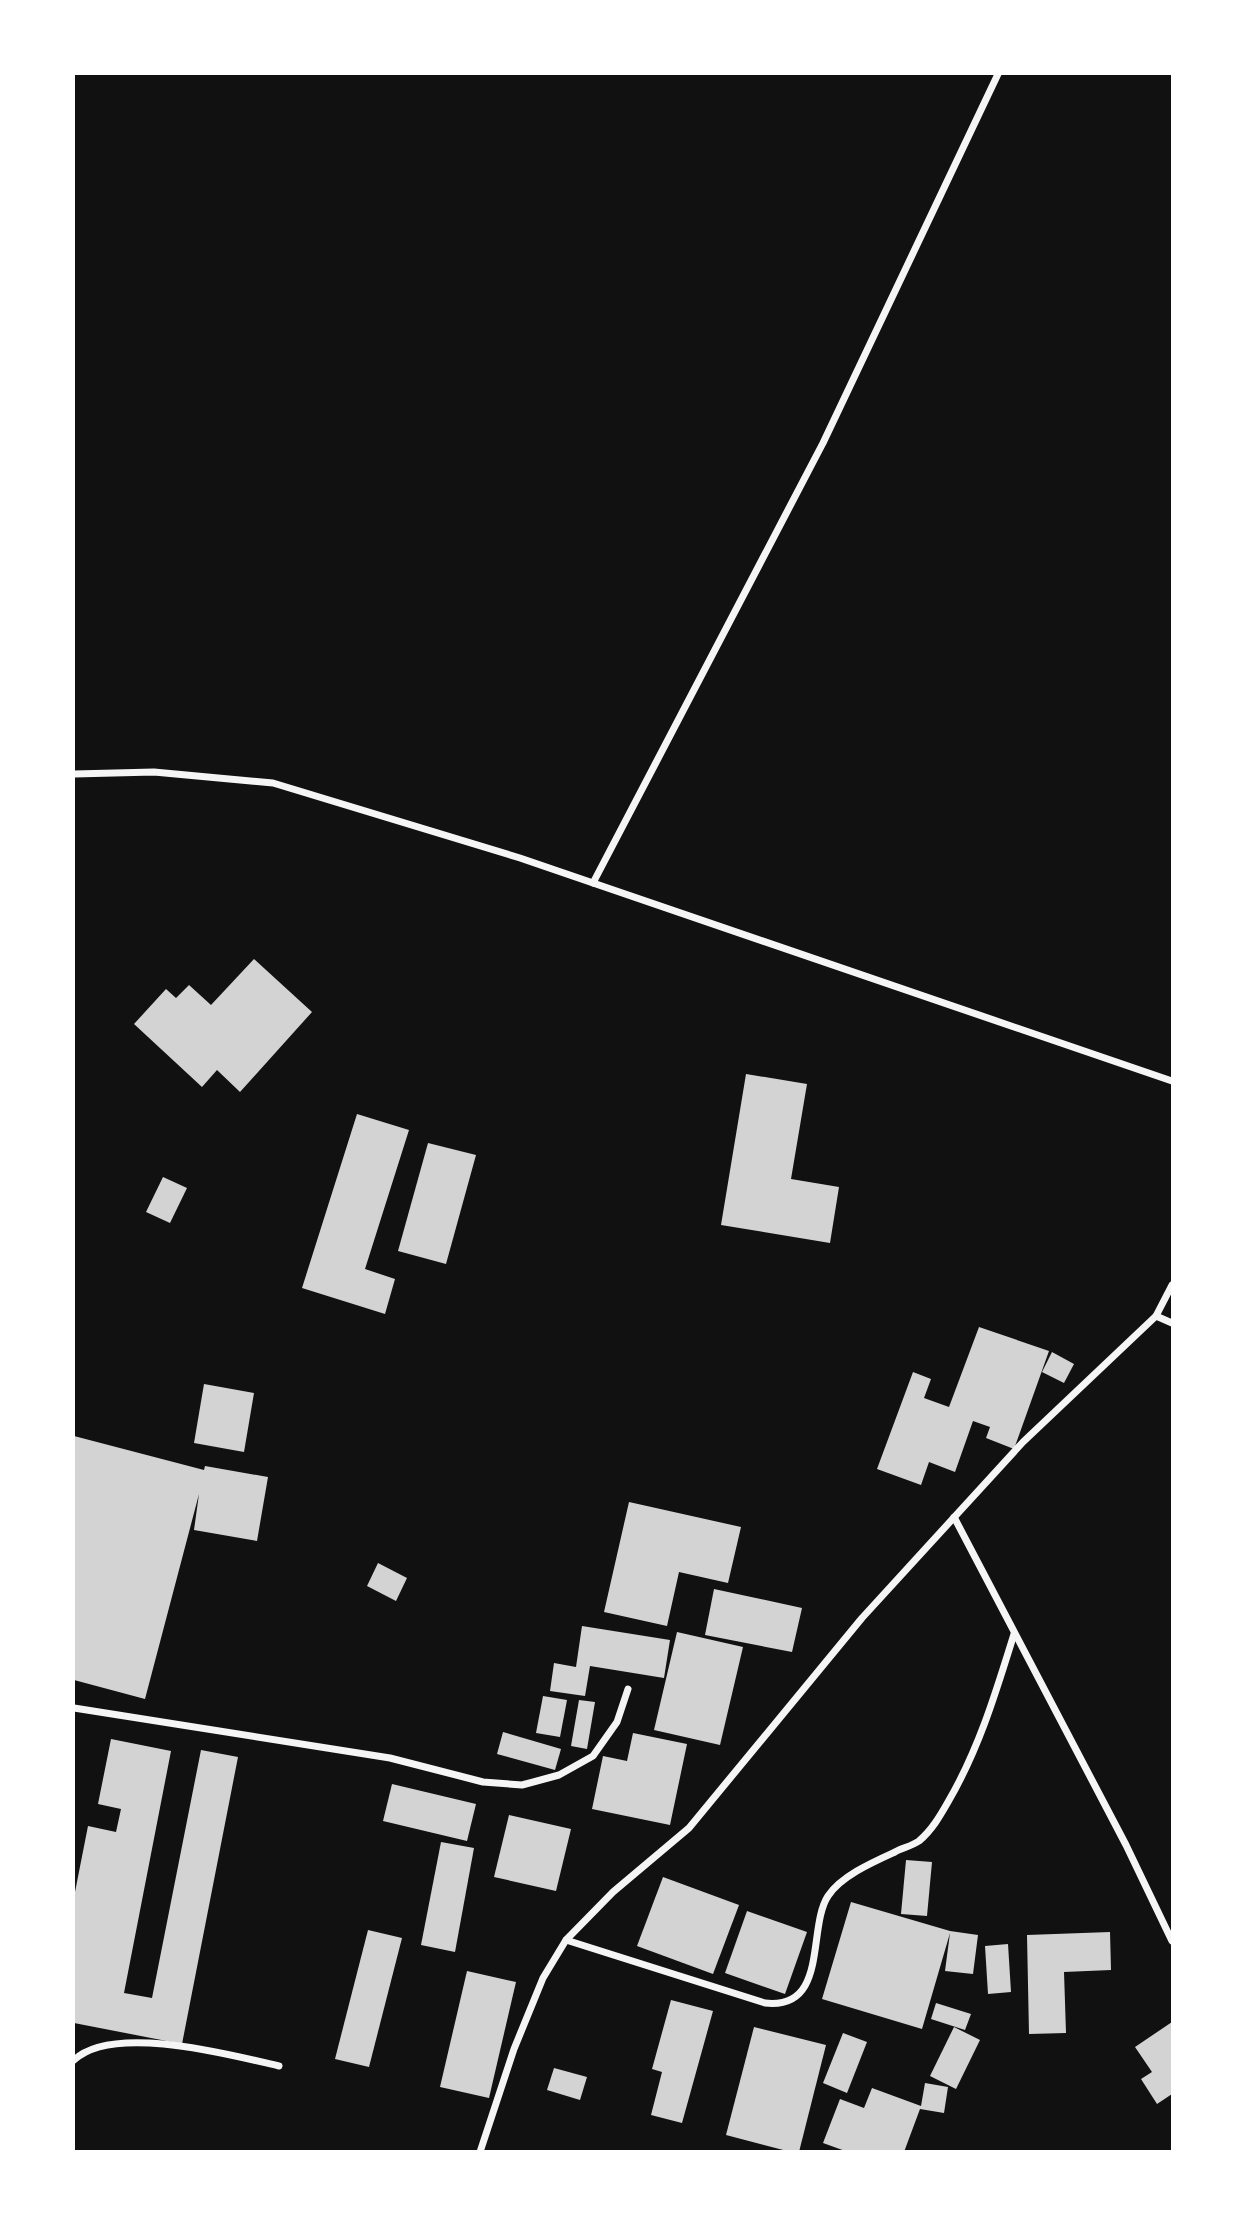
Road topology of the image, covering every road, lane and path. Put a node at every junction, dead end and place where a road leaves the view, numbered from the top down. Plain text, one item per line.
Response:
1 (998, 74) edge
2 (74, 775) edge
3 (593, 883) junction
4 (1172, 1081) edge
5 (1172, 1284) edge
6 (1156, 1316) junction
7 (1172, 1322) edge
8 (954, 1517) junction
9 (1014, 1634) junction
10 (628, 1689) dead end
11 (74, 1708) edge
12 (566, 1940) junction
13 (1172, 1941) edge
14 (74, 2060) edge
15 (279, 2066) dead end
16 (480, 2151) edge

1 - 3 street
2 - 3 street
3 - 4 street
5 - 6 street
6 - 7 street
6 - 8 street
8 - 9 street
8 - 12 street
9 - 12 street
9 - 13 street
10 - 11 street
12 - 16 street
14 - 15 street

